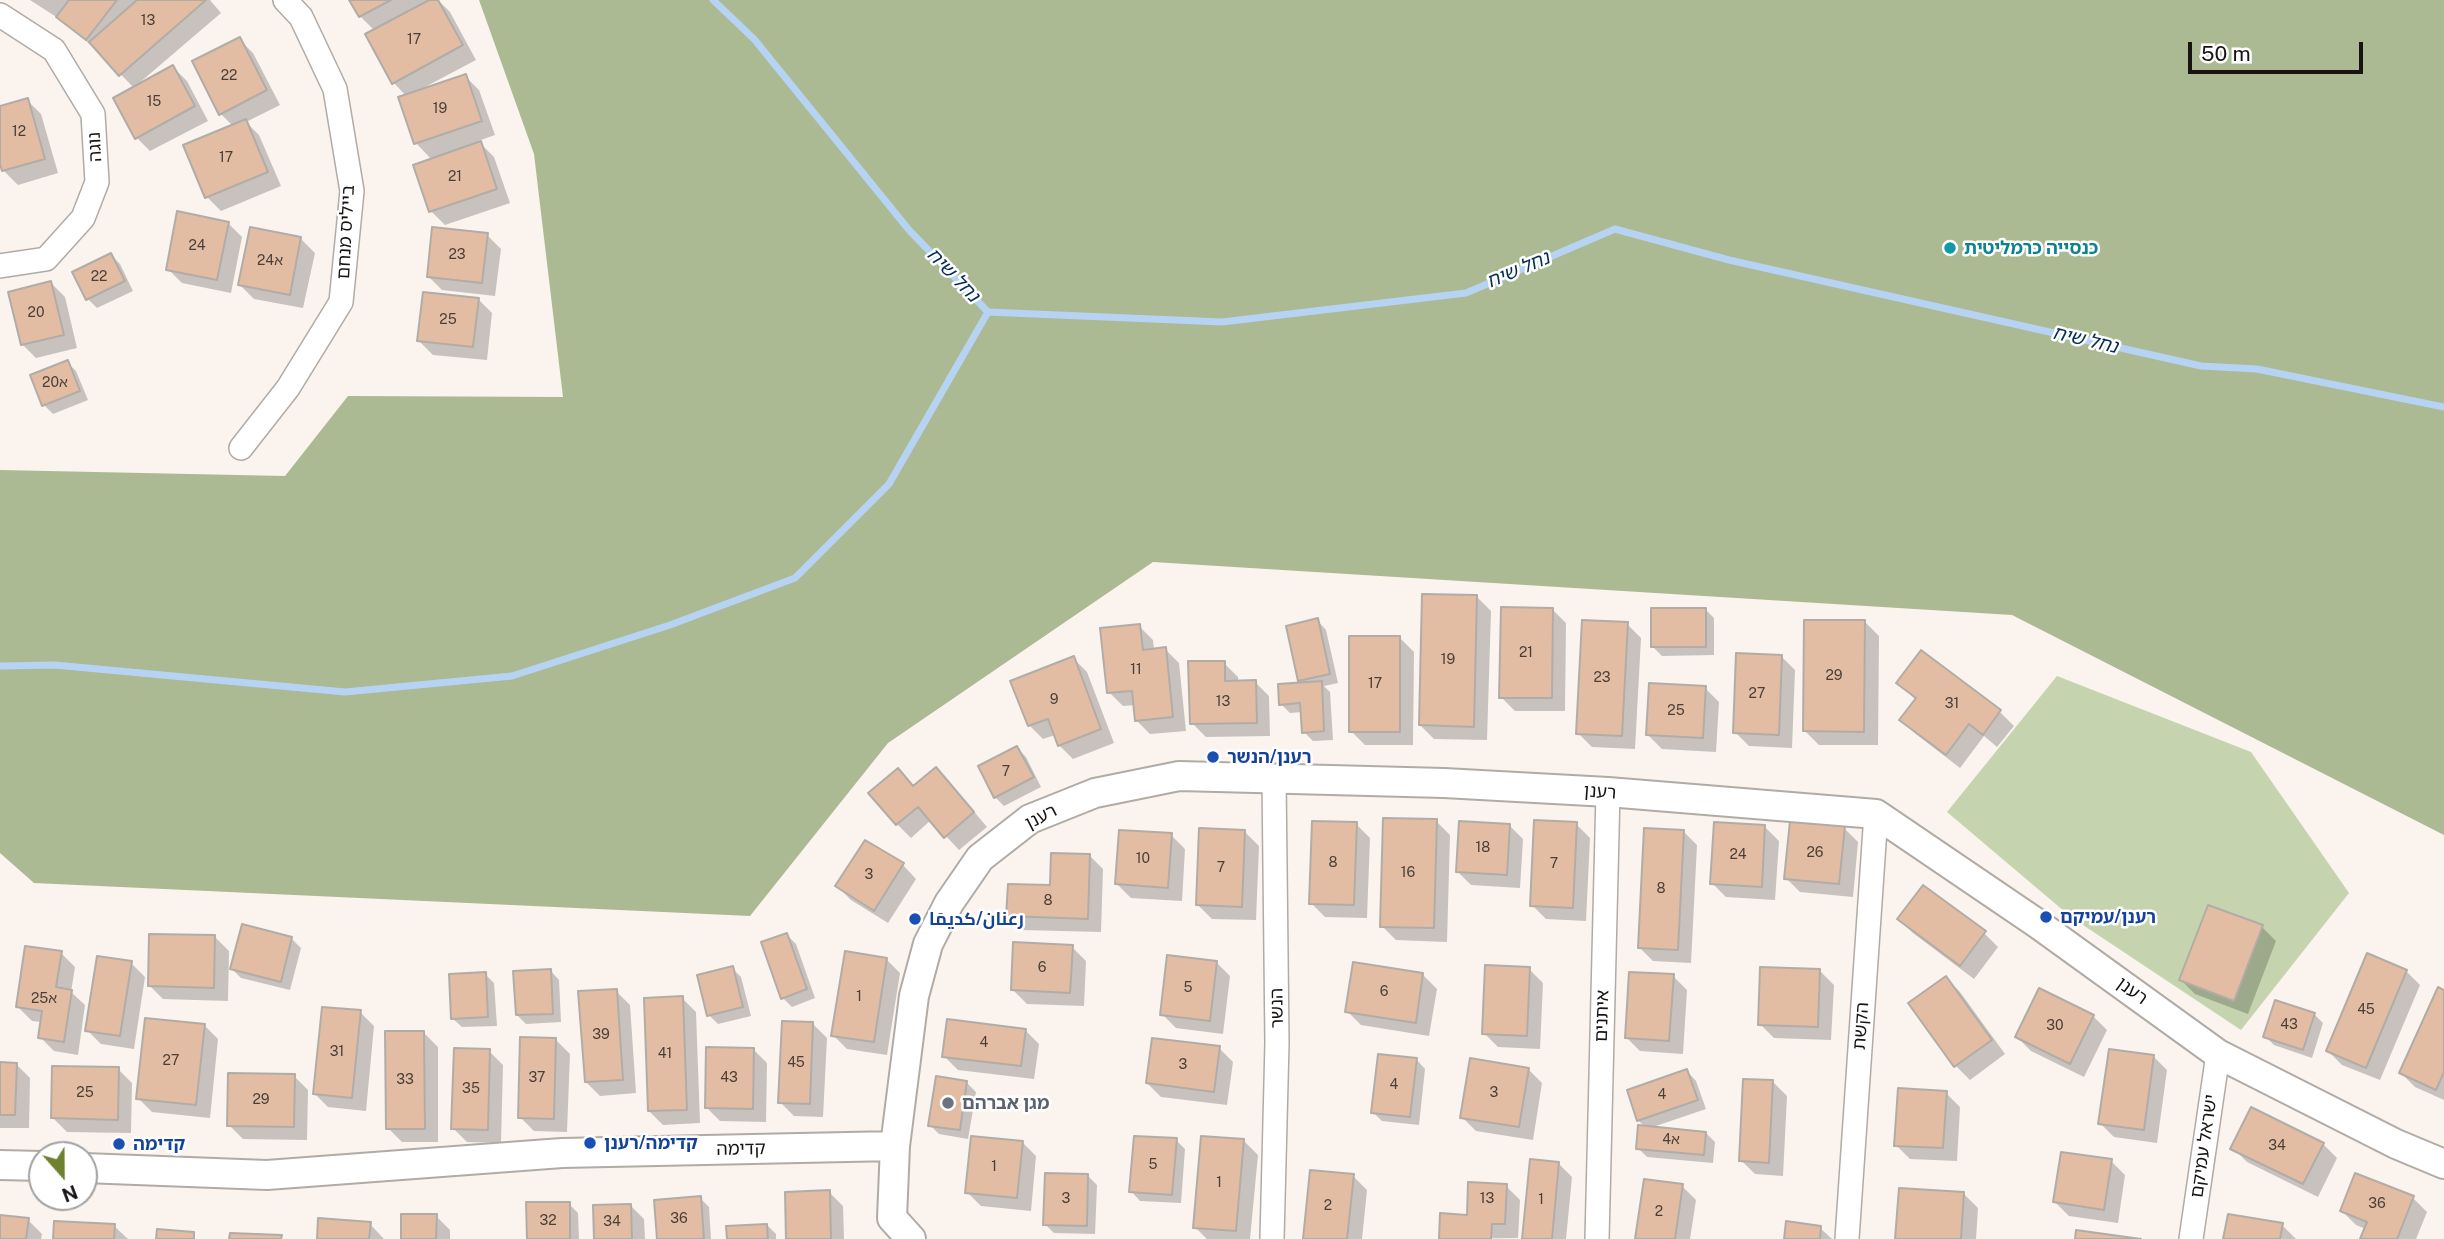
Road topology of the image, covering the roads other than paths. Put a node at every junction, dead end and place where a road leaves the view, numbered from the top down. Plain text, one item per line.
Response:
1 (285, 0) edge
2 (0, 15) edge
3 (0, 266) edge
4 (241, 448) dead end
5 (1274, 778) junction
6 (1608, 792) junction
7 (1876, 814) junction
8 (2218, 1054) junction
9 (895, 1146) junction
10 (2444, 1164) edge
11 (0, 1165) edge
12 (28, 1166) edge
13 (98, 1169) edge
14 (911, 1239) edge
15 (1272, 1239) edge
16 (1597, 1239) edge
17 (1847, 1239) edge
18 (2190, 1239) edge

1 - 4 street, בייליס מנחם
2 - 3 street, נוגה
5 - 6 street, רענן
5 - 9 street, רענן
5 - 15 street, הנשר
6 - 7 street, רענן
6 - 16 street, איתנים
7 - 8 street, רענן
7 - 17 street, הקשת
8 - 10 street, רענן
8 - 18 street, ישראל עמיקם
9 - 13 street, קדימה
9 - 14 street, רענן
11 - 12 street

